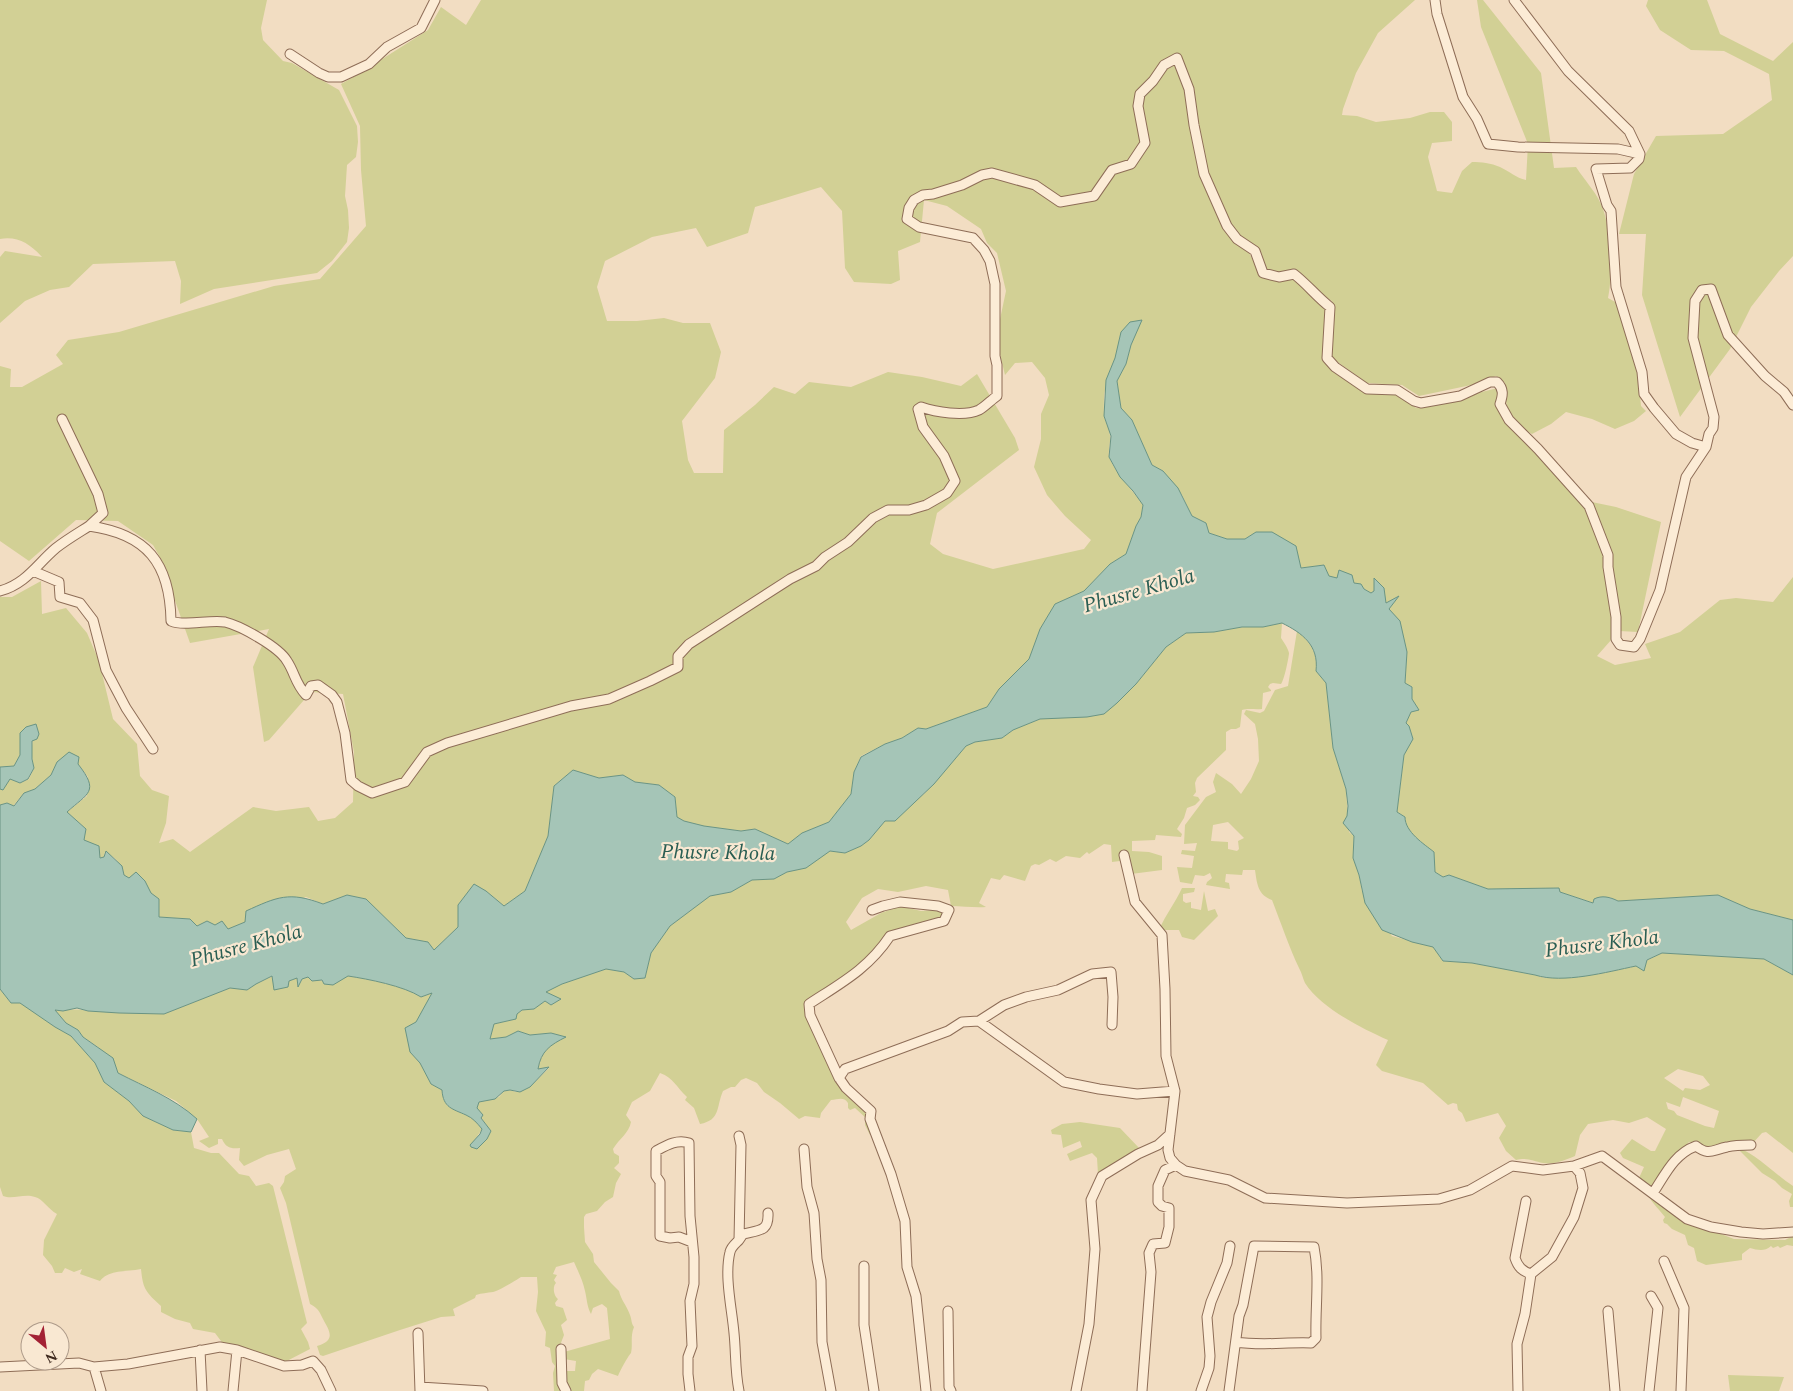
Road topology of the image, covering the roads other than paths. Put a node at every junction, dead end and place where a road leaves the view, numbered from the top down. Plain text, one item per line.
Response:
1 (436, 0) edge
2 (1435, 0) edge
3 (1514, 0) edge
4 (290, 54) dead end
5 (1640, 154) junction
6 (1793, 405) edge
7 (62, 419) dead end
8 (1706, 448) junction
9 (89, 526) junction
10 (33, 571) junction
11 (0, 591) edge
12 (153, 749) dead end
13 (1124, 855) dead end
14 (872, 910) dead end
15 (979, 1021) junction
16 (1112, 1025) dead end
17 (839, 1078) junction
18 (1175, 1091) junction
19 (1170, 1134) junction
20 (738, 1136) dead end
21 (1752, 1145) dead end
22 (804, 1149) dead end
23 (1176, 1165) junction
24 (1574, 1166) junction
25 (1653, 1193) junction
26 (1526, 1201) dead end
27 (768, 1213) dead end
28 (1793, 1232) edge
29 (739, 1240) junction
30 (692, 1242) junction
31 (1230, 1246) dead end
32 (1664, 1261) dead end
33 (864, 1266) dead end
34 (1531, 1274) junction
35 (1651, 1296) dead end
36 (948, 1311) dead end
37 (1608, 1311) dead end
38 (418, 1333) dead end
39 (1236, 1342) junction
40 (561, 1349) dead end
41 (200, 1350) junction
42 (237, 1350) junction
43 (0, 1367) edge
44 (94, 1367) junction
45 (420, 1389) edge
46 (101, 1391) edge
47 (202, 1391) edge
48 (233, 1391) edge
49 (331, 1391) edge
50 (483, 1391) edge
51 (566, 1391) edge
52 (690, 1391) edge
53 (739, 1391) edge
54 (831, 1391) edge
55 (874, 1391) edge
56 (926, 1391) edge
57 (951, 1391) edge
58 (1076, 1391) edge
59 (1142, 1391) edge
60 (1201, 1391) edge
61 (1229, 1391) edge
62 (1518, 1391) edge
63 (1615, 1391) edge
64 (1649, 1391) edge
65 (1681, 1391) edge

1 - 4 street
2 - 5 street
3 - 5 street
5 - 8 street
6 - 8 street
7 - 9 street
8 - 9 street
9 - 10 street
10 - 11 street
10 - 12 street
13 - 18 street
14 - 17 street
15 - 16 street
15 - 17 street
15 - 18 street
17 - 56 street
18 - 19 street
19 - 23 street
19 - 58 street
20 - 29 street
21 - 25 street
22 - 54 street
23 - 24 street
23 - 59 street
24 - 25 street
24 - 34 street
25 - 28 street
26 - 34 street
27 - 29 street
29 - 53 street
30 - 30 street
30 - 52 street
31 - 60 street
32 - 65 street
33 - 55 street
34 - 62 street
35 - 64 street
36 - 57 street
37 - 63 street
38 - 45 street
39 - 39 street
39 - 61 street
40 - 51 street
41 - 42 street
41 - 44 street
41 - 47 street
42 - 48 street
42 - 49 street
43 - 44 street
44 - 46 street
45 - 50 street

